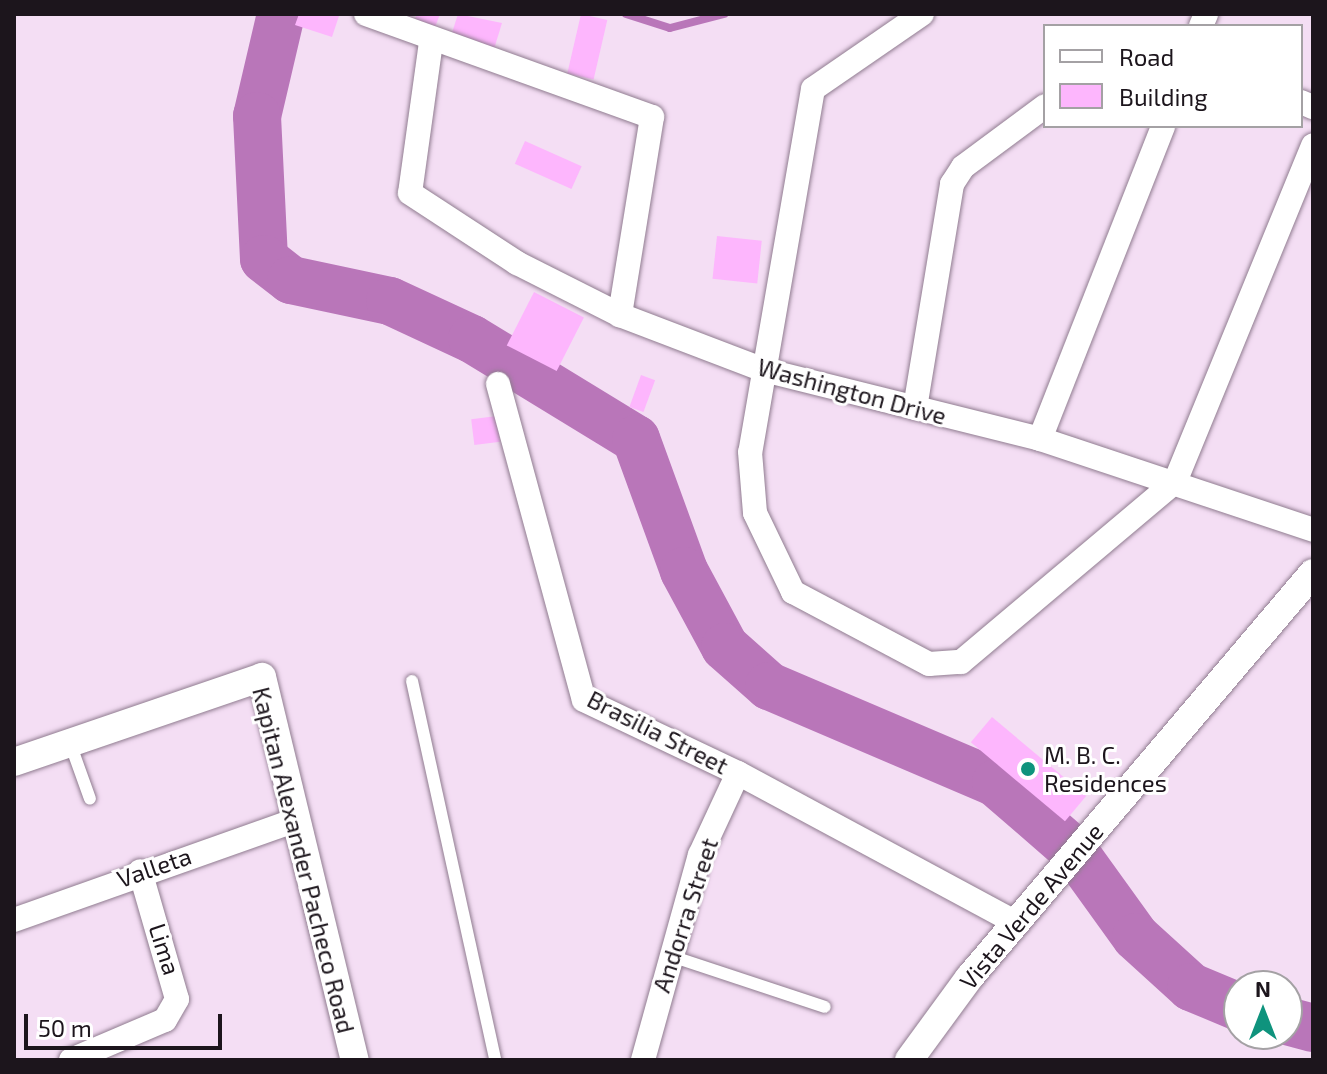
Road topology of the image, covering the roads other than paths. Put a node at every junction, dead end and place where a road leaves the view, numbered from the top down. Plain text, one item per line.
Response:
1 (366, 14) edge
2 (922, 14) edge
3 (431, 42) junction
4 (1043, 107) edge
5 (1162, 128) edge
6 (1313, 145) edge
7 (620, 315) junction
8 (764, 370) junction
9 (498, 384) dead end
10 (915, 408) junction
11 (1040, 439) junction
12 (1175, 482) junction
13 (1313, 530) edge
14 (1313, 573) edge
15 (412, 681) dead end
16 (70, 743) junction
17 (14, 762) edge
18 (738, 773) junction
19 (90, 799) dead end
20 (296, 820) junction
21 (140, 871) junction
22 (14, 920) edge
23 (1017, 923) junction
24 (667, 955) junction
25 (825, 1007) dead end
26 (71, 1060) edge
27 (355, 1060) edge
28 (495, 1060) edge
29 (643, 1060) edge
30 (909, 1060) edge

1 - 3 street
2 - 8 street
3 - 7 street, Washington Drive
3 - 7 street
4 - 10 street
5 - 11 street
6 - 12 street
7 - 8 street, Washington Drive
8 - 10 street, Washington Drive
8 - 12 street
9 - 18 street, Brasilia Street
10 - 11 street, Washington Drive
11 - 12 street, Washington Drive
12 - 13 street, Washington Drive
14 - 23 street, Vista Verde Avenue
15 - 28 lane
16 - 17 street, Kapitan Alexander Pacheco Road
16 - 19 lane
16 - 20 street, Kapitan Alexander Pacheco Road
18 - 23 street, Brasilia Street
18 - 24 street, Andorra Street
20 - 21 street, Valleta
20 - 27 street, Kapitan Alexander Pacheco Road
21 - 22 street, Valleta
21 - 26 street, Lima
23 - 30 street, Vista Verde Avenue
24 - 25 lane
24 - 29 street, Andorra Street

